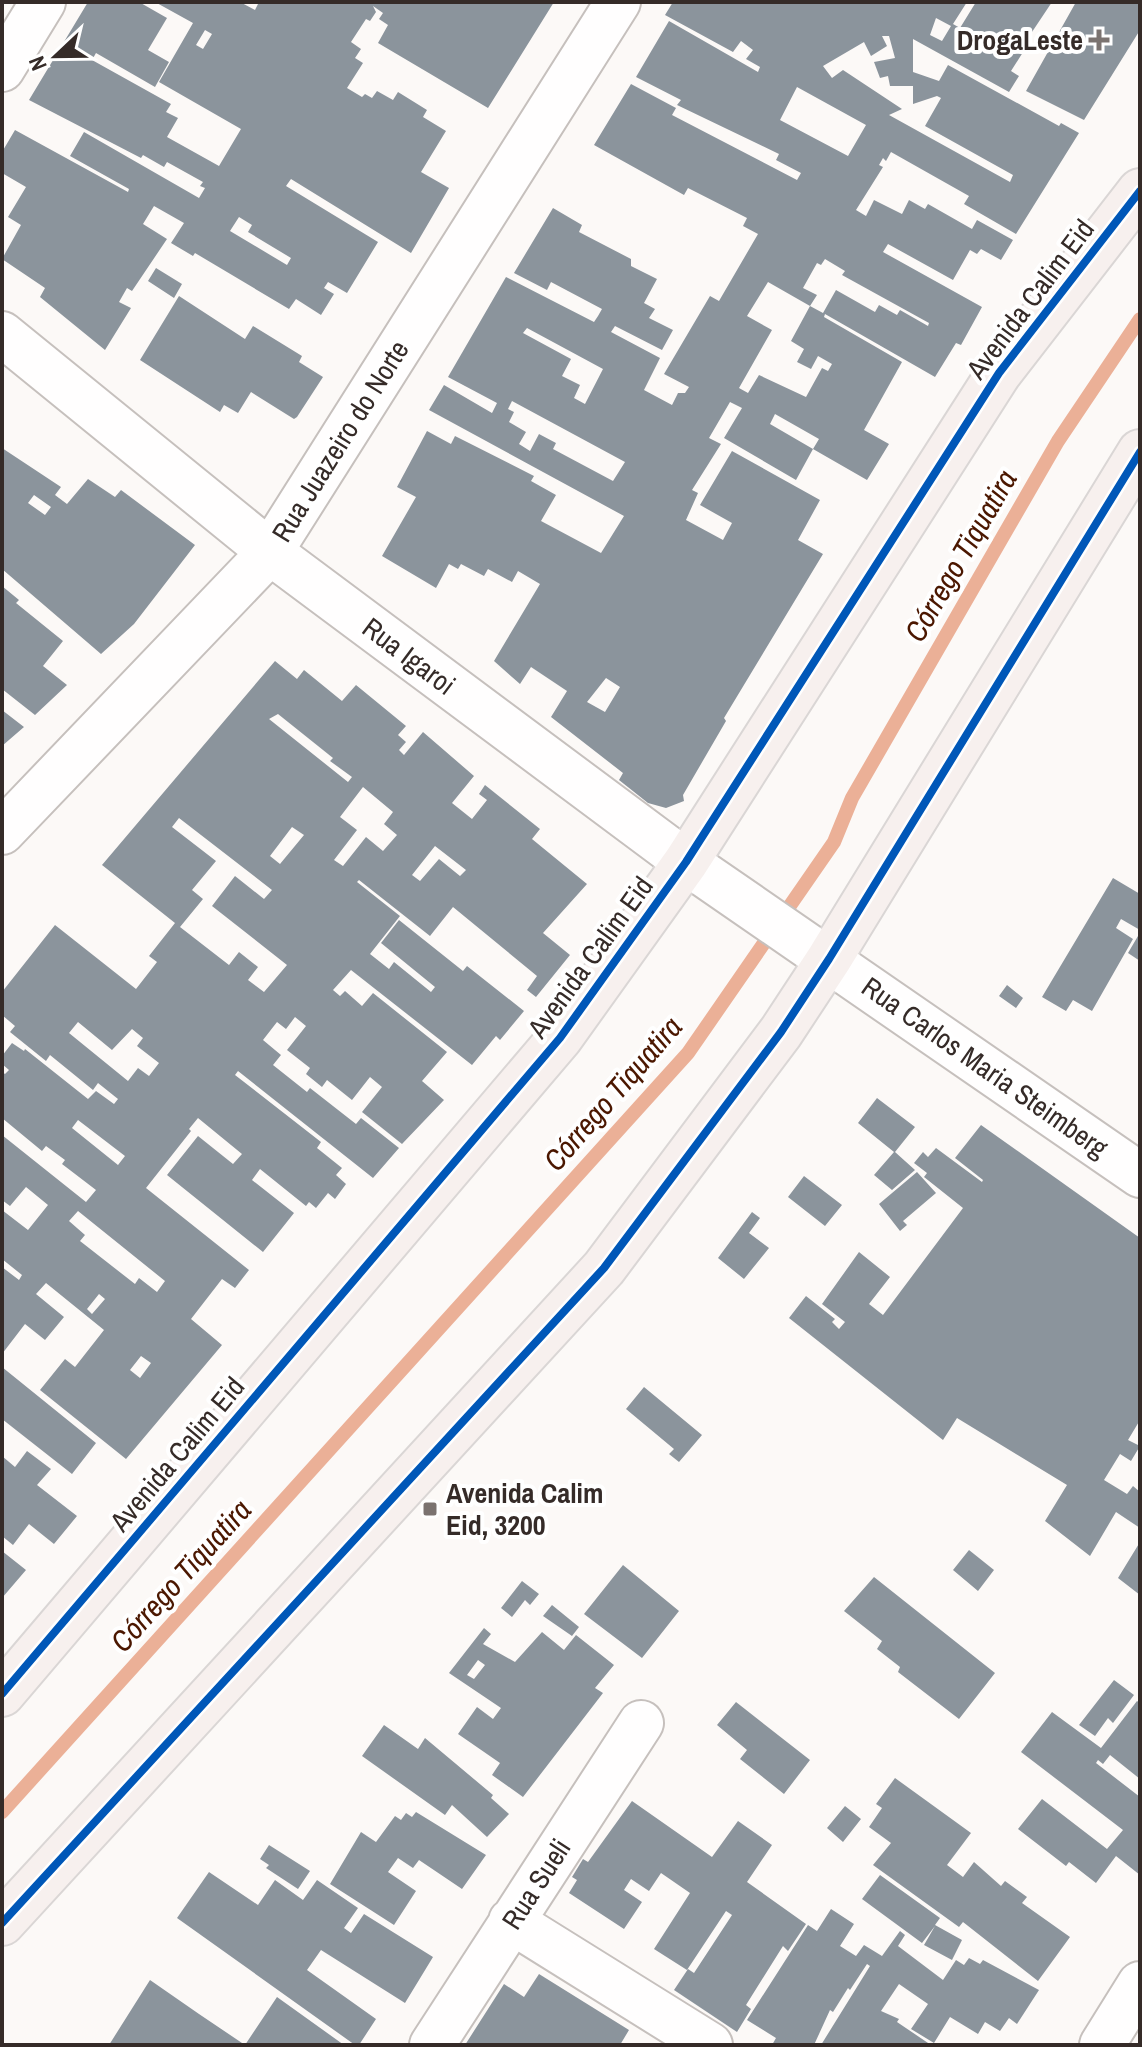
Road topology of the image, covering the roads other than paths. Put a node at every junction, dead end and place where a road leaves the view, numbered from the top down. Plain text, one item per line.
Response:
1 (43, 2) edge
2 (618, 2) edge
3 (2, 69) edge
4 (1140, 191) edge
5 (2, 334) edge
6 (1140, 452) edge
7 (270, 552) junction
8 (2, 832) edge
9 (686, 862) junction
10 (816, 951) junction
11 (1140, 1175) edge
12 (2, 1694) edge
13 (641, 1723) dead end
14 (511, 1921) junction
15 (2, 1923) edge
16 (1140, 1984) edge
17 (432, 2045) edge
18 (710, 2045) edge
19 (1102, 2045) edge

1 - 3 street
2 - 7 street, Rua Juazeiro do Norte
4 - 9 main road, Avenida Calim Eid
5 - 7 street, Rua Igaroi
6 - 10 main road
7 - 8 street, Rua Juazeiro do Norte
7 - 9 street, Rua Igaroi
9 - 10 street, Rua Igaroi
9 - 12 main road, Avenida Calim Eid
10 - 11 street, Rua Carlos Maria Steimberg
10 - 15 main road
13 - 14 street, Rua Sueli
14 - 17 street, Rua Sueli
14 - 18 street
16 - 19 street

